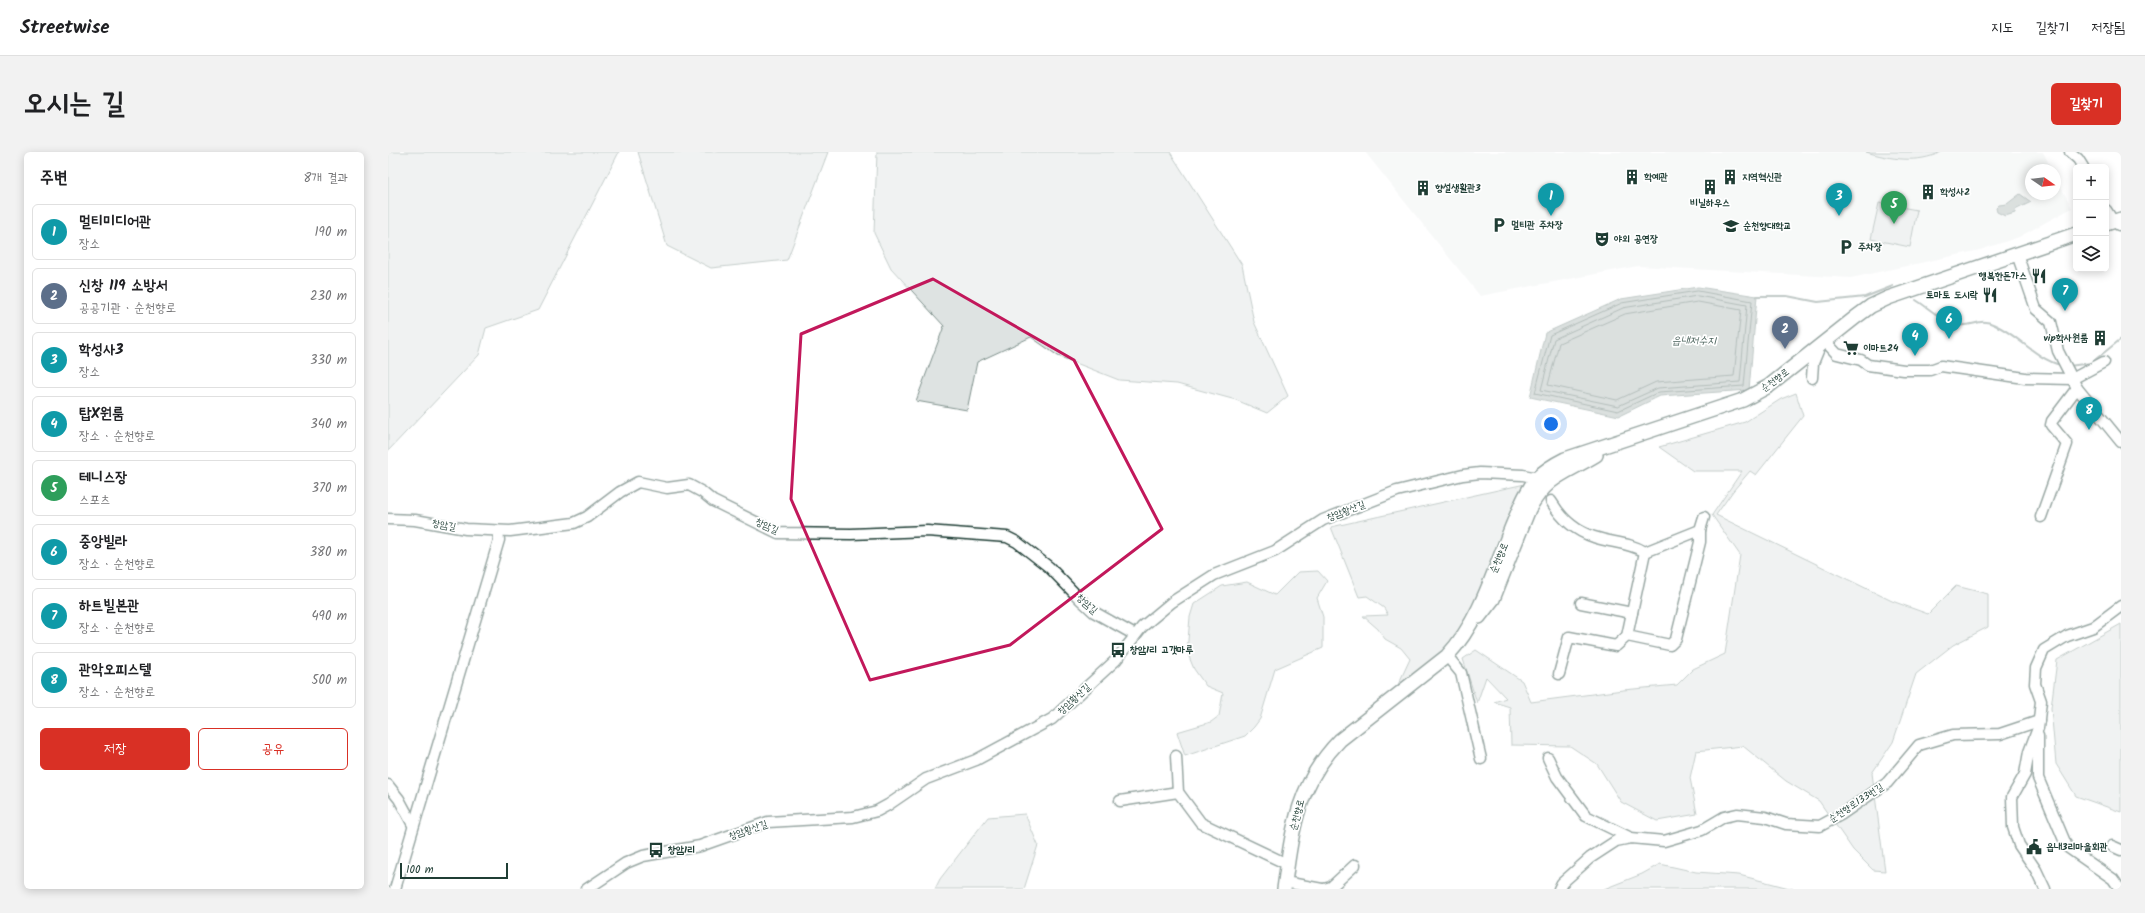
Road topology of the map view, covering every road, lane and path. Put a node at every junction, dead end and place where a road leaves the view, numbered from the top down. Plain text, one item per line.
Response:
1 (2070, 152) edge
2 (2081, 164) edge
3 (2073, 235) edge
4 (2017, 254) junction
5 (1822, 343) junction
6 (2104, 362) dead end
7 (1812, 378) dead end
8 (2074, 383) junction
9 (2121, 442) edge
10 (1614, 443) junction
11 (1554, 477) junction
12 (1538, 478) junction
13 (1551, 501) junction
14 (1529, 509) junction
15 (1704, 517) dead end
16 (2041, 517) dead end
17 (388, 520) edge
18 (1700, 530) junction
19 (498, 531) junction
20 (1645, 552) junction
21 (1581, 603) dead end
22 (2121, 606) edge
23 (1632, 613) junction
24 (1466, 632) junction
25 (1135, 635) junction
26 (1627, 636) junction
27 (1447, 656) junction
28 (1559, 674) dead end
29 (2038, 725) junction
30 (1176, 756) dead end
31 (1548, 758) dead end
32 (1481, 759) dead end
33 (388, 785) edge
34 (1178, 792) junction
35 (1120, 801) dead end
36 (412, 825) junction
37 (1631, 838) junction
38 (1287, 864) junction
39 (1355, 865) dead end
40 (1285, 885) edge
41 (2119, 885) edge
42 (395, 889) edge
43 (587, 889) edge
44 (1323, 889) edge
45 (1558, 889) edge
46 (2045, 889) edge

1 - 2 street
3 - 4 main road, 순천향로
4 - 5 main road, 순천향로
4 - 8 street
5 - 7 street
5 - 8 street
5 - 10 main road, 순천향로
6 - 8 street
8 - 9 street
8 - 16 street
10 - 11 main road
10 - 12 main road, 순천향로
11 - 13 street
11 - 14 main road
12 - 24 main road, 순천향로
12 - 25 street, 창암황산길
13 - 14 street
13 - 20 street
14 - 24 main road
15 - 18 street
17 - 19 street, 창암길
18 - 20 street
18 - 26 street
19 - 25 street, 창암길
19 - 36 street
20 - 23 street
21 - 23 street
22 - 29 street
23 - 26 street
24 - 27 main road, 순천향로
25 - 43 street, 창암황산길
26 - 28 street
27 - 32 street
27 - 38 main road, 순천향로
29 - 37 street, 순천향로133번길
29 - 41 street
29 - 46 street
30 - 34 street
31 - 37 street
33 - 36 street
34 - 35 street
34 - 38 street
36 - 42 street
37 - 45 street, 순천향로133번길
38 - 40 main road, 순천향로
39 - 44 street
40 - 44 street

